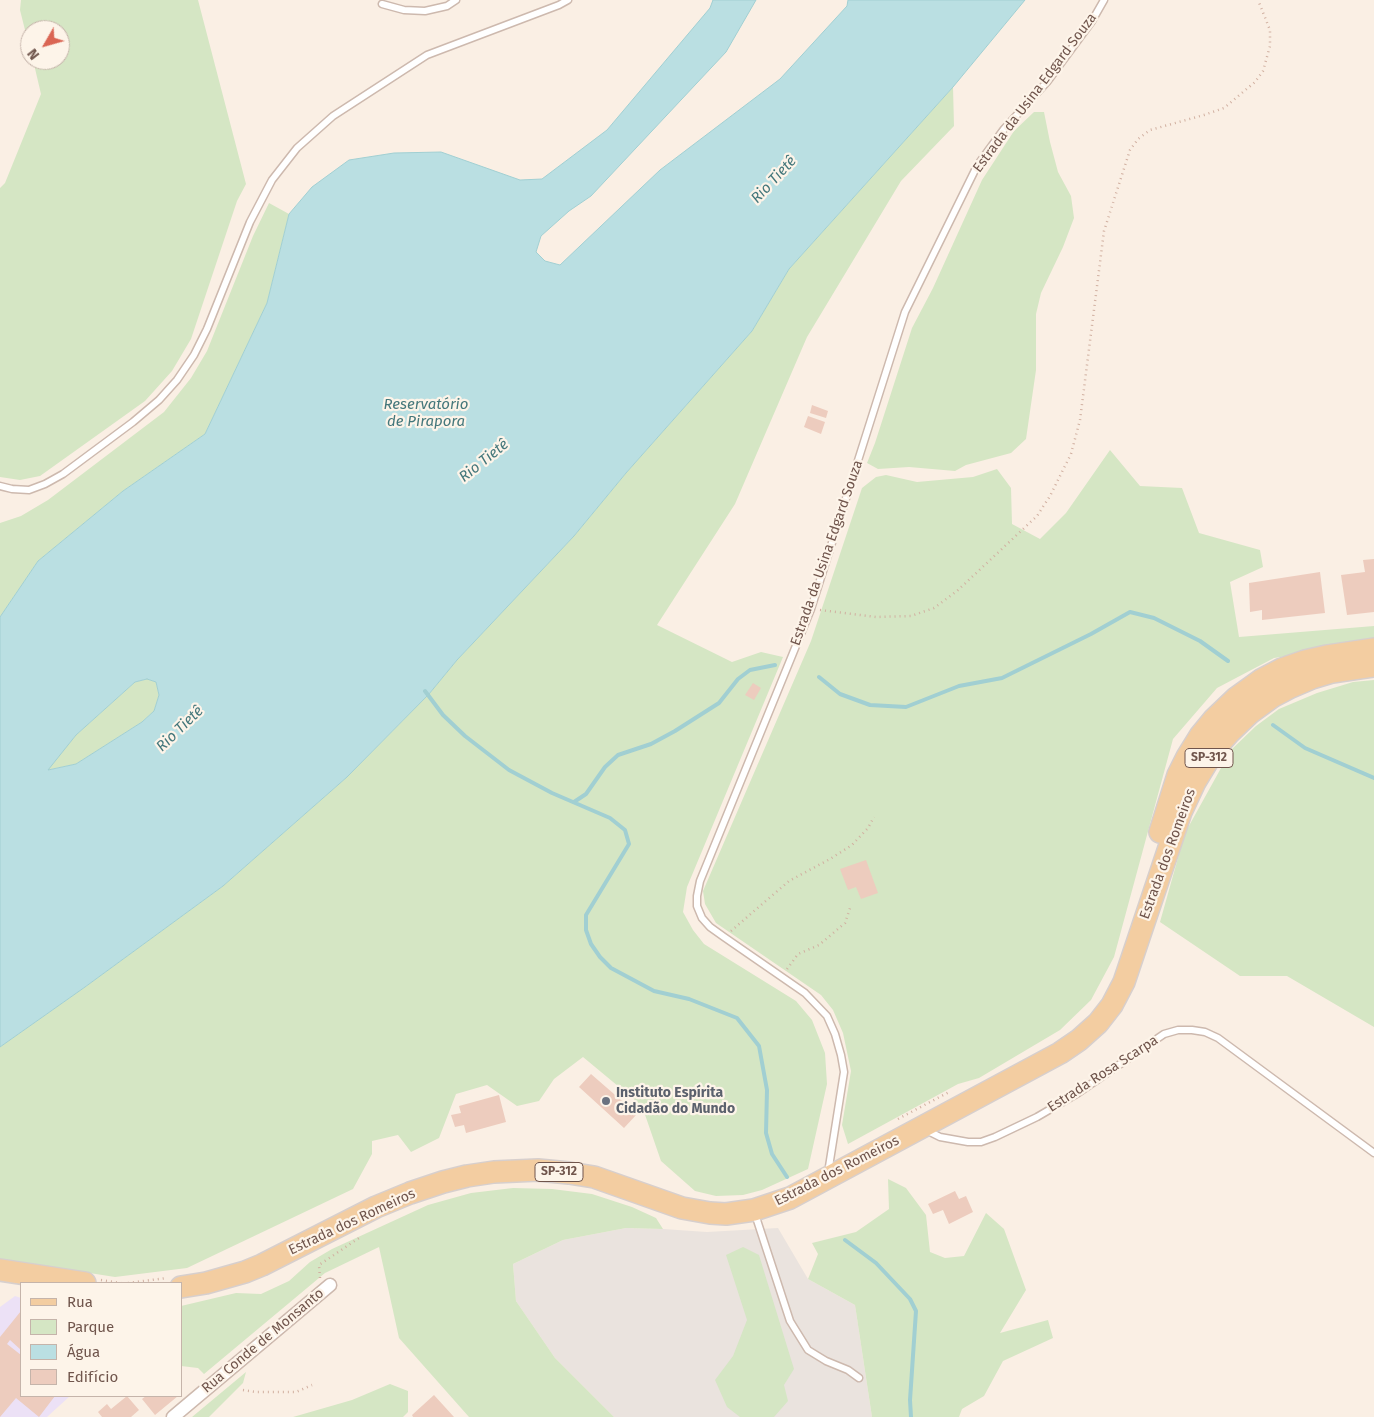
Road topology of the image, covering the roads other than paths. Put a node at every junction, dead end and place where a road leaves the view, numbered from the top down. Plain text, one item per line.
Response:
1 (456, 0) edge
2 (568, 0) edge
3 (1104, 0) edge
4 (382, 4) dead end
5 (0, 486) edge
6 (1374, 649) edge
7 (1374, 666) edge
8 (1138, 940) junction
9 (921, 1128) junction
10 (1374, 1153) edge
11 (827, 1178) junction
12 (754, 1210) junction
13 (0, 1270) edge
14 (78, 1282) edge
15 (330, 1285) dead end
16 (182, 1287) edge
17 (859, 1378) dead end
18 (173, 1417) edge

1 - 4 lane
2 - 5 lane
3 - 11 lane, Estrada da Usina Edgard Souza
6 - 8 main road, Estrada dos Romeiros / SP-312
7 - 8 main road, Estrada dos Romeiros / SP-312
8 - 9 main road, Estrada dos Romeiros / SP-312
9 - 10 lane, Estrada Rosa Scarpa
9 - 11 main road, Estrada dos Romeiros / SP-312
11 - 12 main road, Estrada dos Romeiros / SP-312
12 - 16 main road, Estrada dos Romeiros / SP-312
12 - 17 lane
13 - 14 main road
15 - 18 street, Rua Conde de Monsanto

